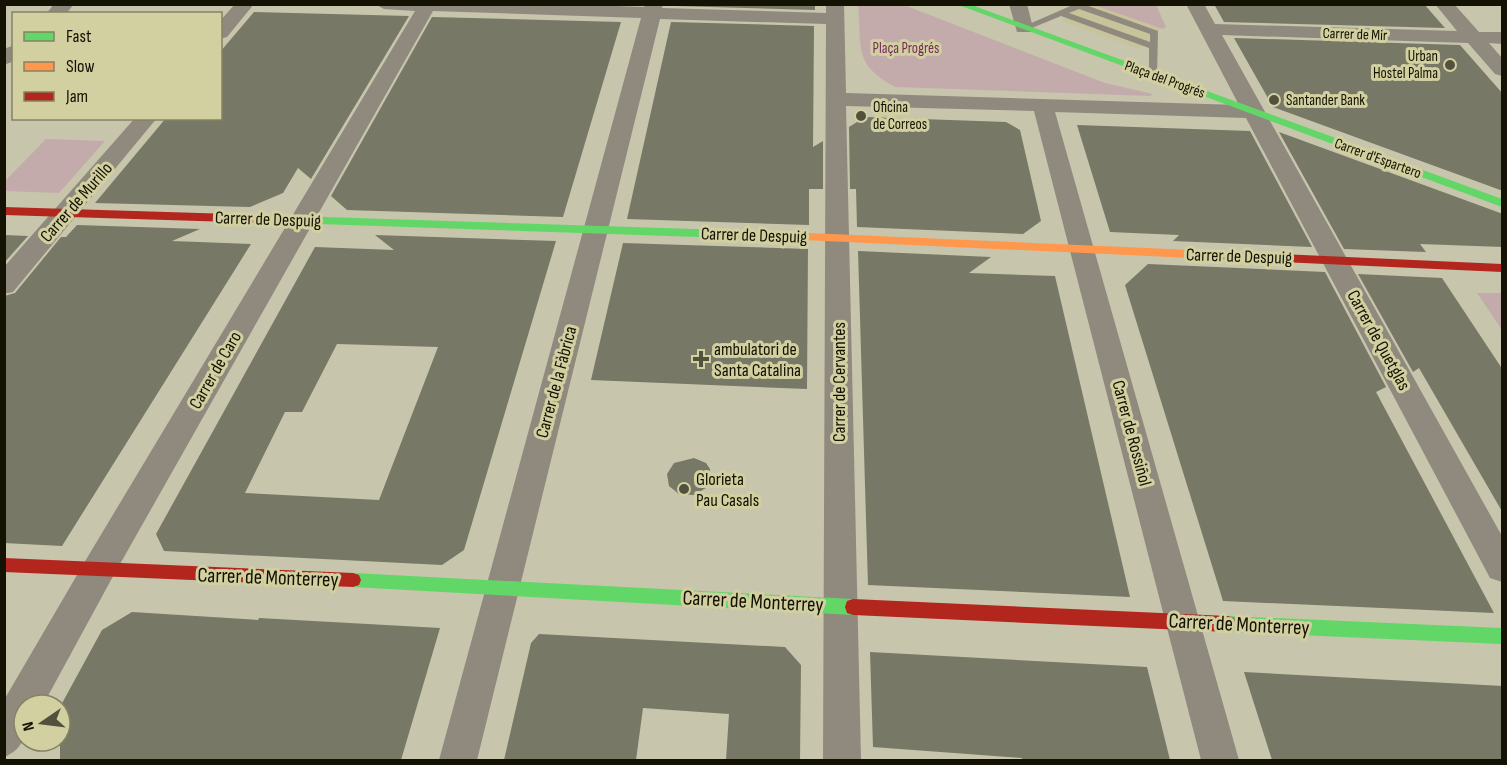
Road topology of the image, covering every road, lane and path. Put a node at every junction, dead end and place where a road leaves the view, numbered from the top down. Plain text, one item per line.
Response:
1 (245, 4) edge
2 (384, 4) edge
3 (960, 4) edge
4 (1017, 4) edge
5 (1195, 4) edge
6 (1444, 4) edge
7 (427, 5) edge
8 (653, 9) edge
9 (836, 12) edge
10 (1024, 28) junction
11 (1207, 29) junction
12 (222, 31) edge
13 (1474, 37) junction
14 (1503, 38) edge
15 (1503, 70) edge
16 (1154, 75) junction
17 (836, 99) junction
18 (1042, 106) junction
19 (1254, 112) junction
20 (145, 120) edge
21 (1503, 203) edge
22 (4, 211) edge
23 (66, 213) junction
24 (302, 220) junction
25 (596, 230) junction
26 (838, 238) junction
27 (1082, 249) junction
28 (1335, 260) junction
29 (1503, 267) edge
30 (4, 285) edge
31 (4, 565) edge
32 (1503, 567) edge
33 (99, 569) junction
34 (503, 587) junction
35 (841, 606) junction
36 (1182, 621) junction
37 (1503, 636) edge
38 (4, 738) edge
39 (458, 760) edge
40 (842, 760) edge
41 (1220, 760) edge

1 - 12 street
2 - 7 street
3 - 10 street, Plaça del Progrés
4 - 10 street
5 - 11 street
6 - 13 street
7 - 8 street
7 - 24 street, Carrer de Caro
8 - 9 street
8 - 25 street, Carrer de la Fàbrica
9 - 17 street, Carrer de Cervantes
10 - 16 street, Plaça del Progrés
10 - 16 lane
11 - 13 street, Carrer de Mir
11 - 19 street
13 - 14 street, Carrer de Mir
13 - 15 street
16 - 19 street, Plaça del Progrés
17 - 18 street
17 - 26 street, Carrer de Cervantes
18 - 19 street
18 - 27 street, Carrer de Rossiñol
19 - 21 street, Carrer d'Espartero
19 - 28 street, Carrer de Quetglas
20 - 23 street, Carrer de Murillo
22 - 23 street, Carrer de Despuig
23 - 24 street, Carrer de Despuig
23 - 30 street, Carrer de Murillo
24 - 25 street, Carrer de Despuig
24 - 33 street, Carrer de Caro
25 - 26 street, Carrer de Despuig
25 - 34 street, Carrer de la Fàbrica
26 - 27 street, Carrer de Despuig
26 - 35 street, Carrer de Cervantes
27 - 28 street, Carrer de Despuig
27 - 36 street, Carrer de Rossiñol
28 - 29 street, Carrer de Despuig
28 - 32 street, Carrer de Quetglas
31 - 33 street, Carrer de Monterrey
33 - 34 street, Carrer de Monterrey
33 - 38 street, Carrer de Caro
34 - 35 street, Carrer de Monterrey
34 - 39 street, Carrer de la Fàbrica
35 - 36 street, Carrer de Monterrey
35 - 40 street, Carrer de Cervantes
36 - 37 street, Carrer de Monterrey
36 - 41 street, Carrer de Rossiñol

